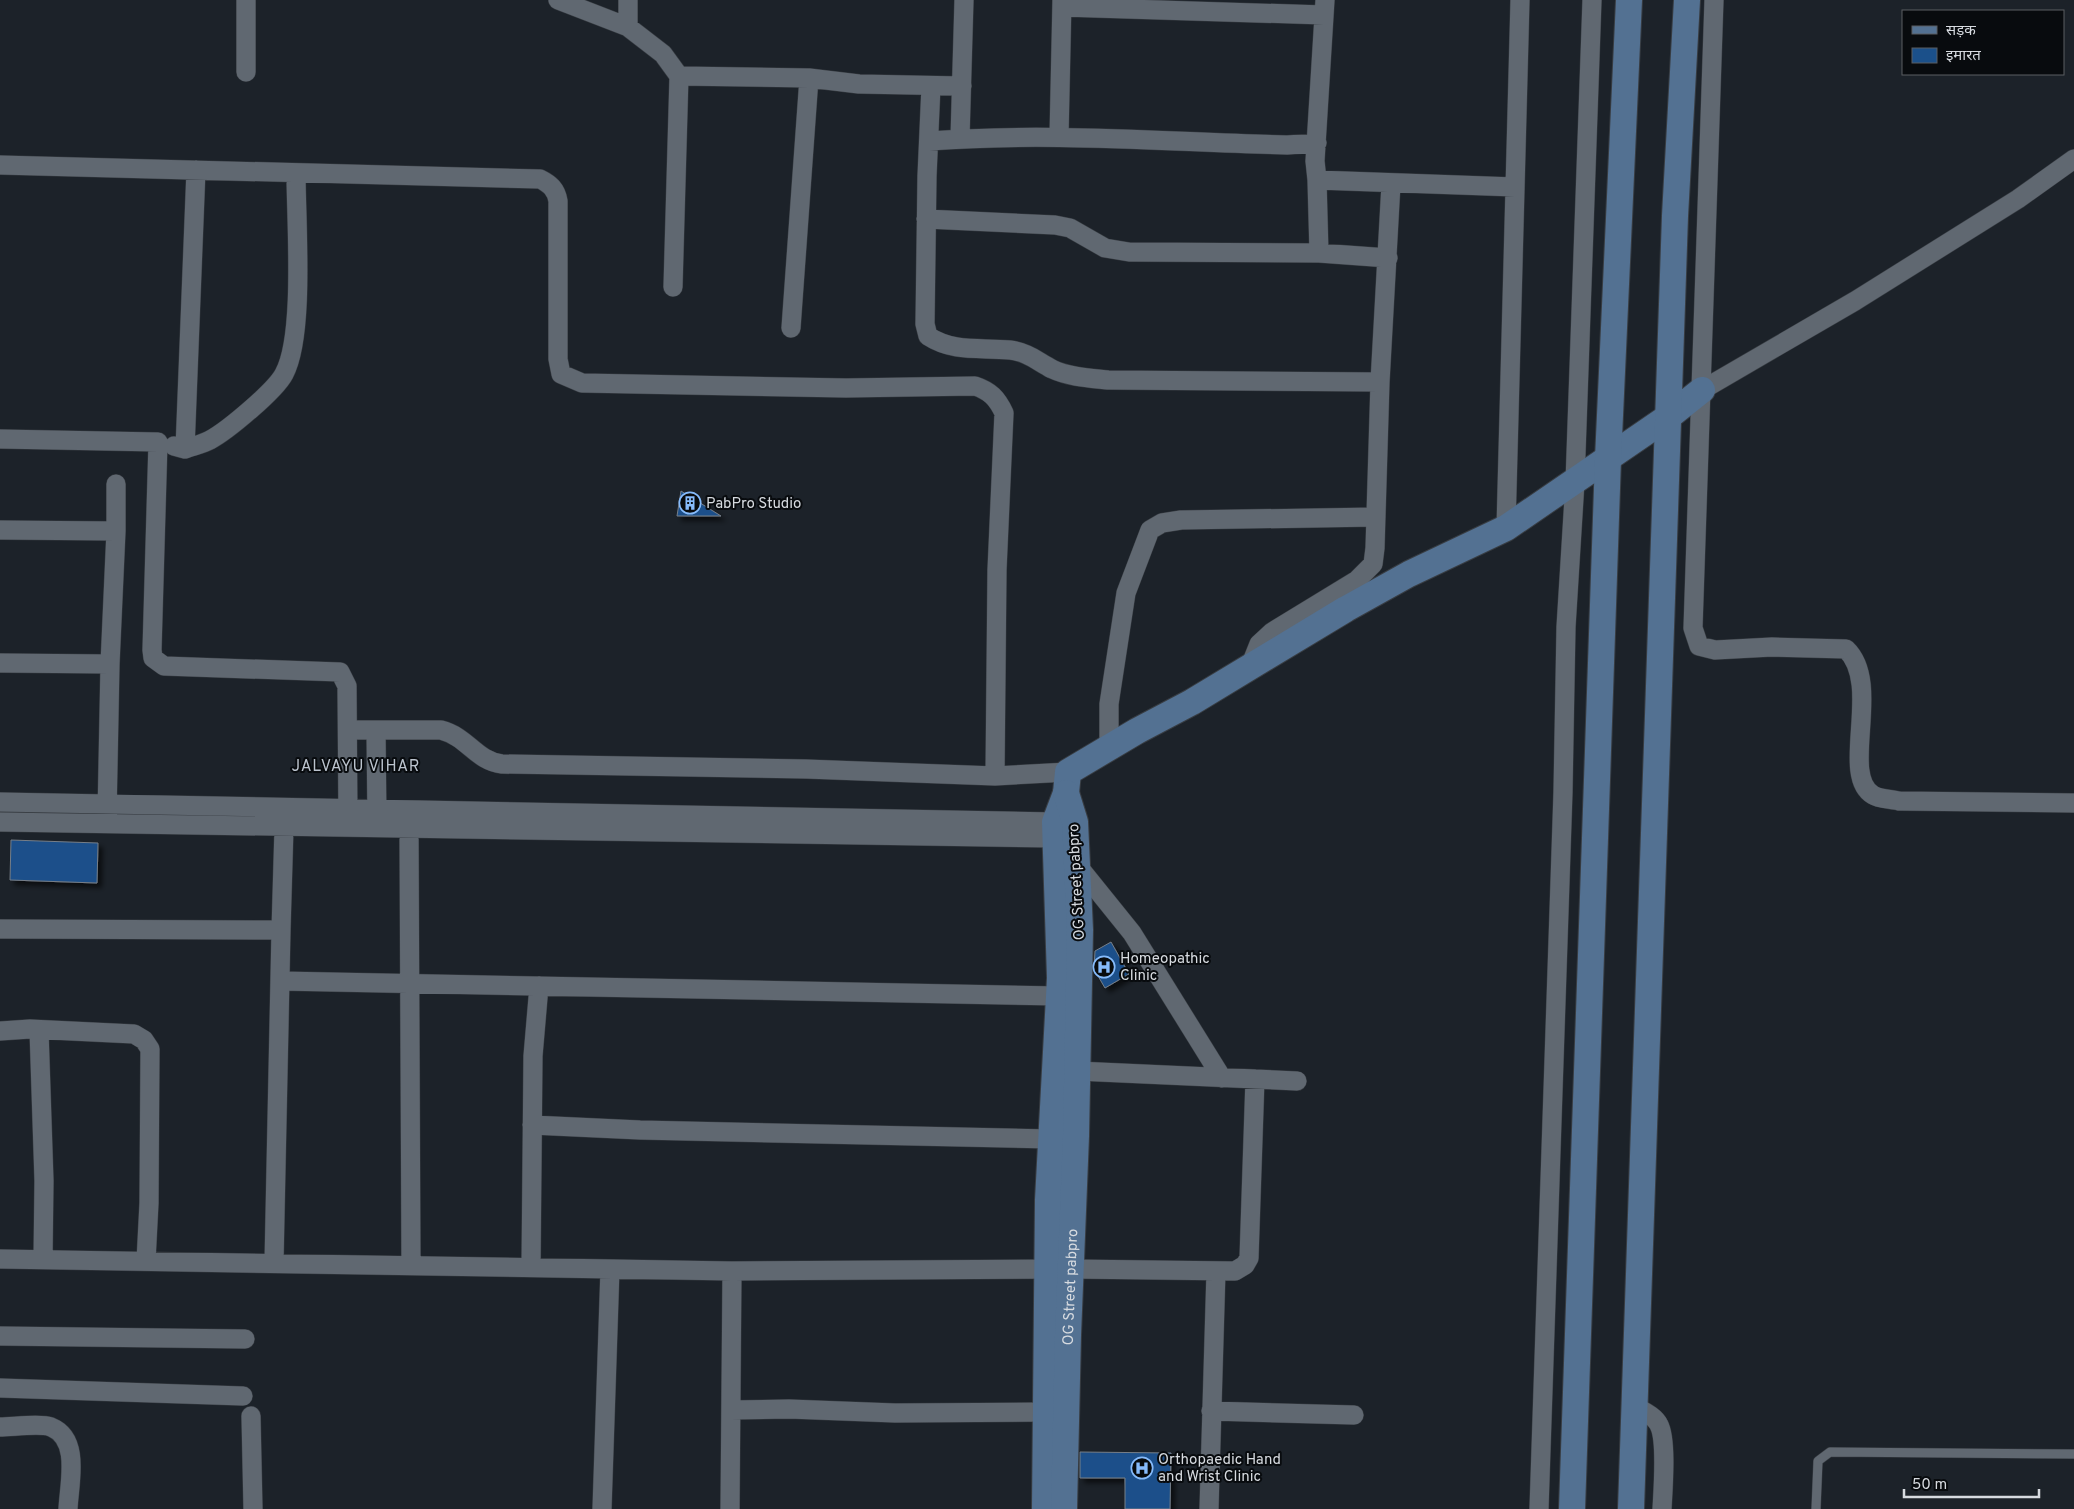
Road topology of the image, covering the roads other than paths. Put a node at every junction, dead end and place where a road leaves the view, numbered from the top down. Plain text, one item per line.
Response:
1 (246, 0) edge
2 (558, 0) edge
3 (628, 0) edge
4 (964, 0) edge
5 (1520, 0) edge
6 (1592, 0) edge
7 (1629, 0) edge
8 (1687, 0) edge
9 (1714, 0) edge
10 (1062, 4) edge
11 (1324, 7) edge
12 (628, 27) junction
13 (246, 72) dead end
14 (679, 76) junction
15 (809, 78) junction
16 (931, 86) junction
17 (962, 86) junction
18 (1059, 137) junction
19 (960, 138) junction
20 (929, 141) junction
21 (1317, 143) junction
22 (2074, 159) edge
23 (0, 165) edge
24 (196, 170) junction
25 (296, 172) junction
26 (1317, 180) junction
27 (1391, 184) junction
28 (1515, 187) junction
29 (926, 219) junction
30 (1319, 254) junction
31 (1388, 258) junction
32 (673, 287) dead end
33 (791, 328) dead end
34 (1380, 382) junction
35 (1702, 390) junction
36 (1668, 417) junction
37 (0, 439) edge
38 (158, 442) junction
39 (185, 449) junction
40 (1608, 459) junction
41 (1575, 482) junction
42 (116, 484) dead end
43 (1376, 517) junction
44 (1506, 528) junction
45 (0, 530) edge
46 (116, 531) junction
47 (0, 663) edge
48 (110, 664) junction
49 (1251, 664) junction
50 (348, 730) junction
51 (376, 730) junction
52 (1109, 747) junction
53 (994, 776) junction
54 (1067, 782) junction
55 (0, 802) edge
56 (2074, 803) edge
57 (107, 804) junction
58 (348, 818) junction
59 (377, 818) junction
60 (0, 822) edge
61 (107, 824) junction
62 (409, 827) junction
63 (284, 828) junction
64 (1065, 830) junction
65 (1078, 866) junction
66 (0, 929) edge
67 (281, 930) junction
68 (280, 981) junction
69 (409, 983) junction
70 (539, 986) junction
71 (1059, 996) junction
72 (39, 1030) junction
73 (0, 1031) edge
74 (1077, 1071) junction
75 (1222, 1078) junction
76 (1255, 1079) junction
77 (1297, 1081) dead end
78 (532, 1125) junction
79 (1050, 1140) junction
80 (0, 1259) edge
81 (42, 1260) junction
82 (146, 1261) junction
83 (274, 1263) junction
84 (411, 1266) junction
85 (531, 1268) junction
86 (610, 1269) junction
87 (1059, 1269) junction
88 (732, 1271) junction
89 (1216, 1272) junction
90 (0, 1336) edge
91 (245, 1339) dead end
92 (0, 1388) edge
93 (244, 1396) dead end
94 (1634, 1406) junction
95 (731, 1410) junction
96 (1211, 1411) junction
97 (1046, 1412) junction
98 (1354, 1415) dead end
99 (251, 1416) dead end
100 (0, 1427) edge
101 (2074, 1454) edge
102 (68, 1509) edge
103 (253, 1509) edge
104 (602, 1509) edge
105 (730, 1509) edge
106 (1045, 1509) edge
107 (1064, 1509) edge
108 (1209, 1509) edge
109 (1539, 1509) edge
110 (1572, 1509) edge
111 (1631, 1509) edge
112 (1662, 1509) edge
113 (1816, 1509) edge

1 - 13 street
2 - 12 street
3 - 12 street
4 - 17 street
5 - 28 street
6 - 41 street
7 - 40 main road
8 - 36 main road
9 - 35 street
10 - 11 street
10 - 18 street
11 - 21 street
12 - 14 street
14 - 15 street
14 - 32 street
15 - 16 street
15 - 33 street
16 - 17 street
16 - 20 street
17 - 19 street
18 - 19 street
18 - 21 street
19 - 20 street
20 - 29 street
21 - 26 street
22 - 35 street
23 - 24 street
24 - 25 street
24 - 39 street
25 - 39 street
25 - 53 street
26 - 27 street
26 - 30 street
27 - 28 street
27 - 31 street
28 - 44 street
29 - 30 street
29 - 34 street
30 - 31 street
31 - 34 street
34 - 43 street
35 - 36 main road
35 - 56 street
36 - 40 main road
36 - 94 main road
37 - 38 street
38 - 39 street
38 - 50 street
40 - 41 main road
40 - 110 main road
41 - 44 main road
41 - 109 street
42 - 46 street
43 - 49 street
43 - 52 street
44 - 49 main road
45 - 46 street
46 - 48 street
47 - 48 street
48 - 57 street
49 - 52 main road
50 - 51 street
50 - 58 street
51 - 53 street
51 - 59 street
52 - 54 main road
53 - 54 street
54 - 64 main road, OG Street pabpro
55 - 57 street
57 - 58 street
57 - 61 street
58 - 59 street
58 - 63 street
59 - 62 street
59 - 64 street
60 - 61 street
61 - 63 street
62 - 64 street
62 - 69 street
63 - 67 street
64 - 65 main road, OG Street pabpro
64 - 71 main road, OG Street pabpro
65 - 74 main road, OG Street pabpro
65 - 75 street
66 - 67 street
67 - 68 street
68 - 69 street
68 - 83 street
69 - 70 street
69 - 84 street
70 - 71 street
70 - 78 street
71 - 79 main road, OG Street pabpro
72 - 73 street
72 - 81 street
72 - 82 street
74 - 75 street
74 - 87 main road, OG Street pabpro
75 - 76 street
76 - 77 street
76 - 89 street
78 - 79 street
78 - 85 street
79 - 87 main road, OG Street pabpro
80 - 81 street
81 - 82 street
82 - 83 street
83 - 84 street
84 - 85 street
85 - 86 street
86 - 88 street
86 - 104 street
87 - 88 street
87 - 89 street
87 - 97 main road, OG Street pabpro
87 - 107 main road, OG Street pabpro
88 - 95 street
89 - 96 street
90 - 91 street
92 - 93 street
94 - 111 main road
94 - 112 street
95 - 97 street
95 - 105 street
96 - 98 street
96 - 108 street
97 - 106 main road, OG Street pabpro
99 - 103 street
100 - 102 street
101 - 113 lane

